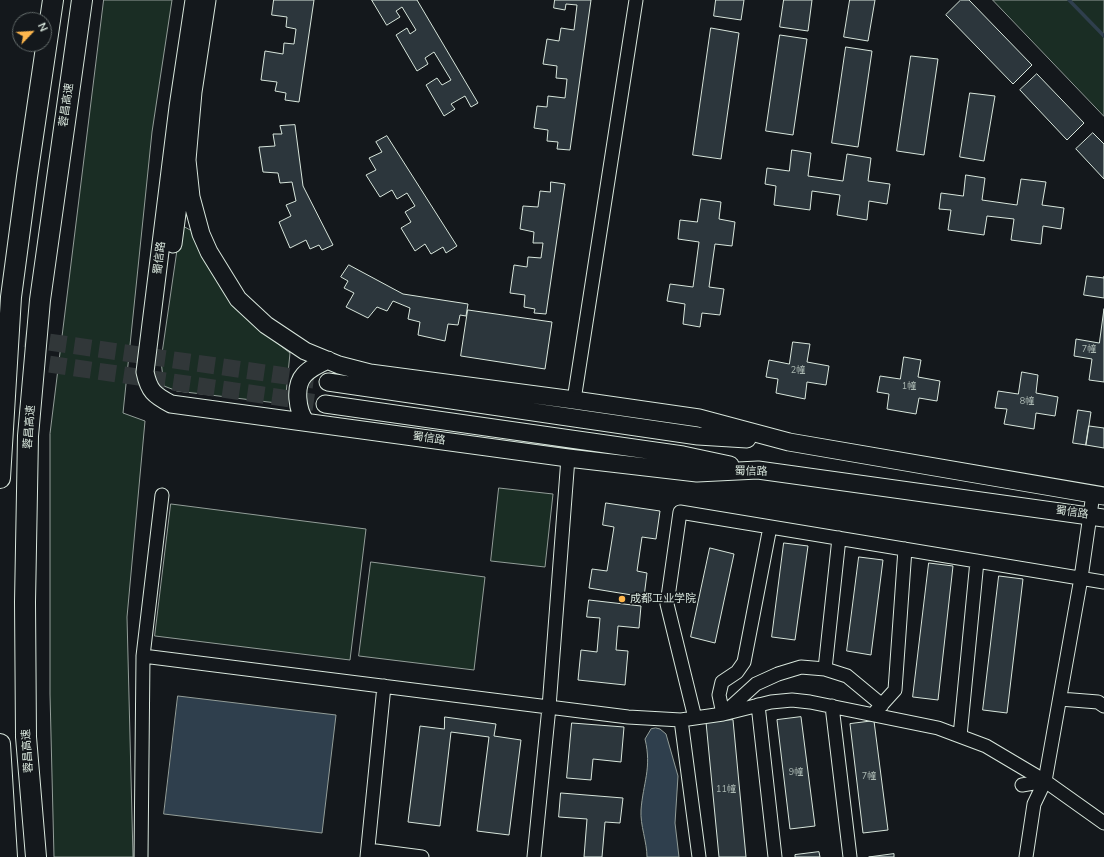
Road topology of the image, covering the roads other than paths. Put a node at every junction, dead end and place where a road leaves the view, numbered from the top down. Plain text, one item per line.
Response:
1 (53, 0) edge
2 (82, 0) edge
3 (194, 0) edge
4 (207, 0) edge
5 (636, 0) edge
6 (187, 160) junction
7 (150, 337) junction
8 (328, 360) junction
9 (328, 382) tunnel mouth
10 (574, 400) junction
11 (325, 404) tunnel mouth
12 (306, 422) junction
13 (789, 442) junction
14 (568, 458) junction
15 (758, 470) junction
16 (0, 478) edge
17 (1099, 495) edge
18 (162, 496) dead end
19 (1097, 517) edge
20 (770, 527) junction
21 (839, 538) junction
22 (905, 549) junction
23 (977, 561) junction
24 (1081, 578) junction
25 (1104, 582) edge
26 (143, 656) junction
27 (825, 669) junction
28 (384, 686) junction
29 (1060, 699) junction
30 (758, 705) junction
31 (832, 706) junction
32 (1104, 706) edge
33 (549, 707) junction
34 (878, 709) junction
35 (723, 714) junction
36 (695, 718) junction
37 (681, 720) junction
38 (960, 736) junction
39 (0, 744) edge
40 (1045, 781) junction
41 (1022, 785) dead end
42 (1104, 823) edge
43 (367, 854) edge
44 (7, 857) edge
45 (36, 857) edge
46 (141, 857) edge
47 (422, 857) edge
48 (534, 857) edge
49 (699, 857) edge
50 (776, 857) edge
51 (850, 857) edge
52 (1026, 857) edge

1 - 16 highway
2 - 45 highway, 蓉昌高速
3 - 7 main road, 蜀信路
4 - 6 main road, 蜀信路
5 - 10 street
6 - 7 main road
6 - 8 main road, 蜀信路
7 - 12 main road, 蜀信路
8 - 10 main road, 蜀信路
8 - 12 main road
9 - 13 main road
10 - 13 main road, 蜀信路
11 - 15 main road
12 - 14 main road, 蜀信路
13 - 17 main road, 蜀信路
14 - 15 main road, 蜀信路
14 - 33 street
15 - 19 main road, 蜀信路
17 - 19 street
18 - 26 street
19 - 24 street
20 - 21 street
20 - 35 street
20 - 36 street
21 - 22 street
21 - 27 street
22 - 23 street
22 - 34 street
23 - 24 street
23 - 38 street
24 - 25 street
24 - 29 street
26 - 28 street
26 - 46 street
27 - 34 street
27 - 35 street
28 - 33 street
28 - 43 street
29 - 32 street
29 - 40 street
30 - 31 street
30 - 35 street
30 - 50 street
31 - 34 street
31 - 51 street
33 - 37 street
33 - 48 street
34 - 38 street
35 - 36 street
36 - 37 street
37 - 49 street
38 - 40 street
39 - 44 highway
40 - 41 street
40 - 42 street
40 - 52 street
43 - 47 street

